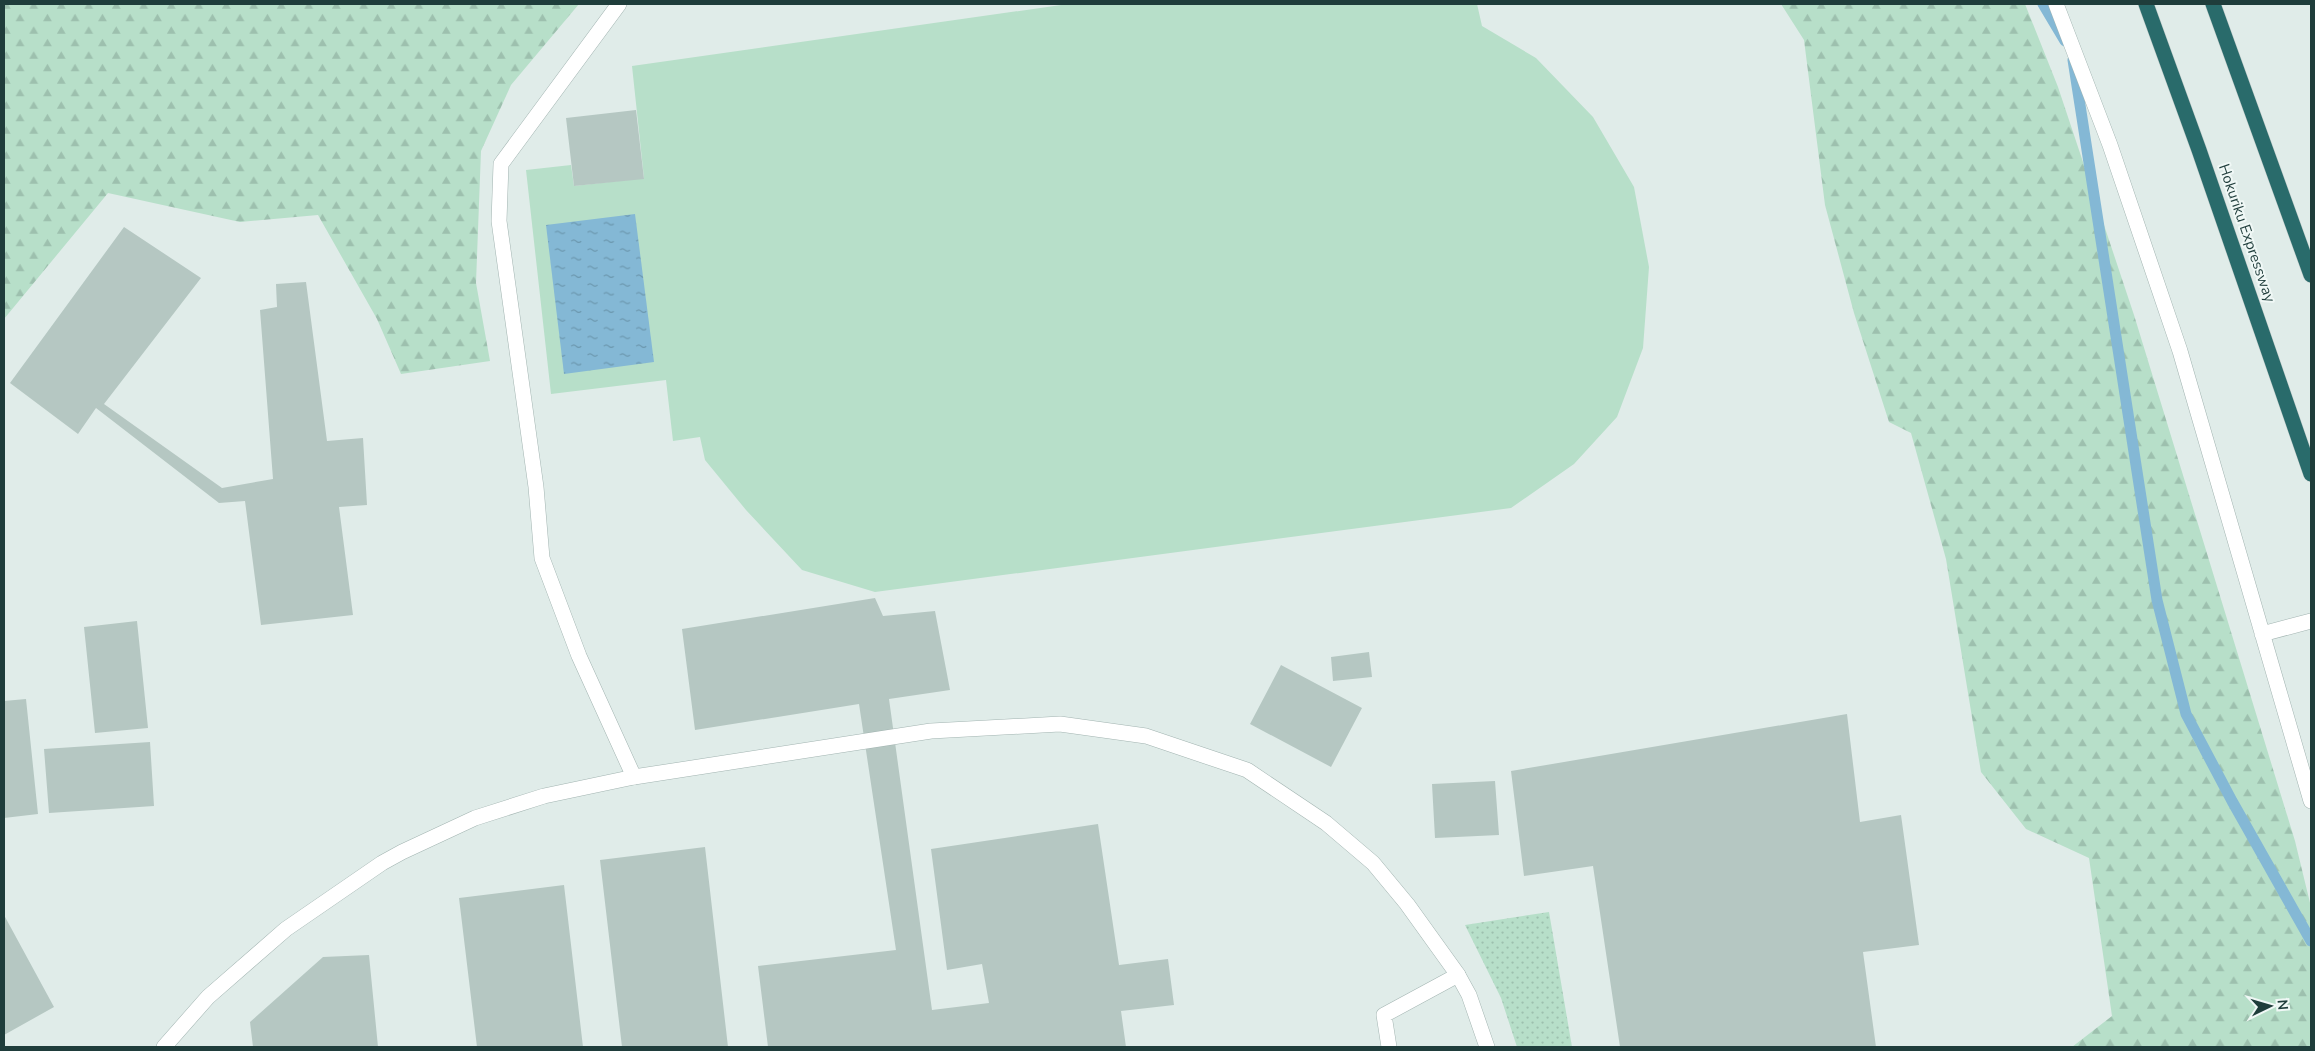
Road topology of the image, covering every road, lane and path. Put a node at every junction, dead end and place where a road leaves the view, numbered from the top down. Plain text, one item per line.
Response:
1 (619, 4) edge
2 (624, 4) edge
3 (2056, 4) edge
4 (2146, 4) edge
5 (2213, 4) edge
6 (2311, 275) edge
7 (2311, 474) edge
8 (2311, 621) edge
9 (2262, 634) junction
10 (634, 777) junction
11 (2311, 801) edge
12 (1458, 974) junction
13 (164, 1047) edge
14 (1389, 1047) edge
15 (1487, 1047) edge

1 - 2 street
1 - 10 street
3 - 9 street
4 - 7 highway, Hokuriku Expressway
5 - 6 highway
8 - 9 street
9 - 11 street
10 - 12 street
10 - 13 street
12 - 14 street
12 - 15 street

